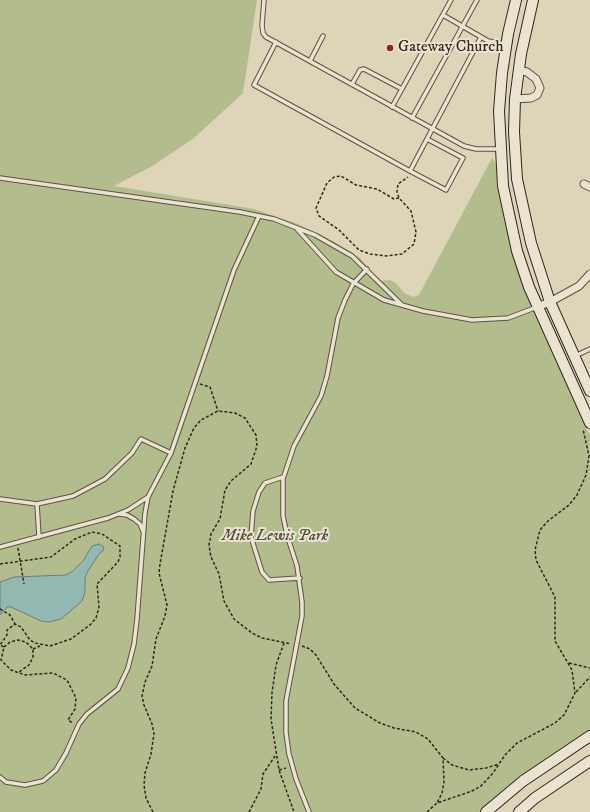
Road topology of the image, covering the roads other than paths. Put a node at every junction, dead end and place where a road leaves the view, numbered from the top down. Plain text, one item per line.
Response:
1 (264, 0) edge
2 (452, 0) edge
3 (477, 0) edge
4 (516, 0) edge
5 (533, 0) edge
6 (443, 15) junction
7 (462, 26) junction
8 (323, 36) dead end
9 (481, 37) junction
10 (276, 42) junction
11 (506, 44) junction
12 (310, 61) junction
13 (518, 70) junction
14 (352, 84) junction
15 (402, 89) junction
16 (515, 99) junction
17 (392, 107) junction
18 (412, 118) junction
19 (432, 129) junction
20 (427, 139) junction
21 (500, 150) junction
22 (515, 150) junction
23 (411, 171) junction
24 (0, 178) edge
25 (259, 216) junction
26 (296, 228) junction
27 (367, 269) junction
28 (590, 274) edge
29 (354, 284) junction
30 (550, 302) junction
31 (401, 304) junction
32 (537, 307) junction
33 (590, 349) edge
34 (575, 356) junction
35 (590, 390) edge
36 (587, 420) edge
37 (171, 453) junction
38 (283, 477) junction
39 (148, 497) junction
40 (0, 499) edge
41 (37, 504) junction
42 (118, 514) junction
43 (144, 534) junction
44 (39, 537) junction
45 (0, 547) edge
46 (300, 578) junction
47 (590, 736) edge
48 (590, 761) edge
49 (0, 777) edge
50 (309, 812) edge
51 (486, 812) edge
52 (519, 812) edge

1 - 10 lane
2 - 6 lane
3 - 7 lane
4 - 11 main road
5 - 13 main road
6 - 7 lane
6 - 15 lane
7 - 9 lane
7 - 18 lane
8 - 12 lane
9 - 11 lane
9 - 19 lane
10 - 12 lane
10 - 23 lane
11 - 21 main road
12 - 14 lane
13 - 16 main road
13 - 16 street
14 - 15 lane
14 - 17 lane
15 - 17 lane
16 - 22 main road
17 - 18 lane
18 - 19 lane
19 - 20 lane
19 - 21 lane
20 - 23 lane
20 - 23 lane
21 - 22 main road
21 - 32 main road
22 - 30 main road
24 - 25 lane
25 - 26 lane
25 - 37 lane
26 - 27 lane
26 - 29 lane
27 - 29 lane
27 - 31 lane
28 - 30 street
29 - 31 lane
29 - 38 lane
30 - 32 street
30 - 34 main road
31 - 32 lane
32 - 36 main road
33 - 34 lane
34 - 35 main road
37 - 39 lane
37 - 41 lane
38 - 46 lane
38 - 46 lane
39 - 42 lane
39 - 43 lane
40 - 41 lane
41 - 44 lane
42 - 43 lane
42 - 44 lane
43 - 49 lane
44 - 45 lane
46 - 50 lane
47 - 51 main road
48 - 52 main road

